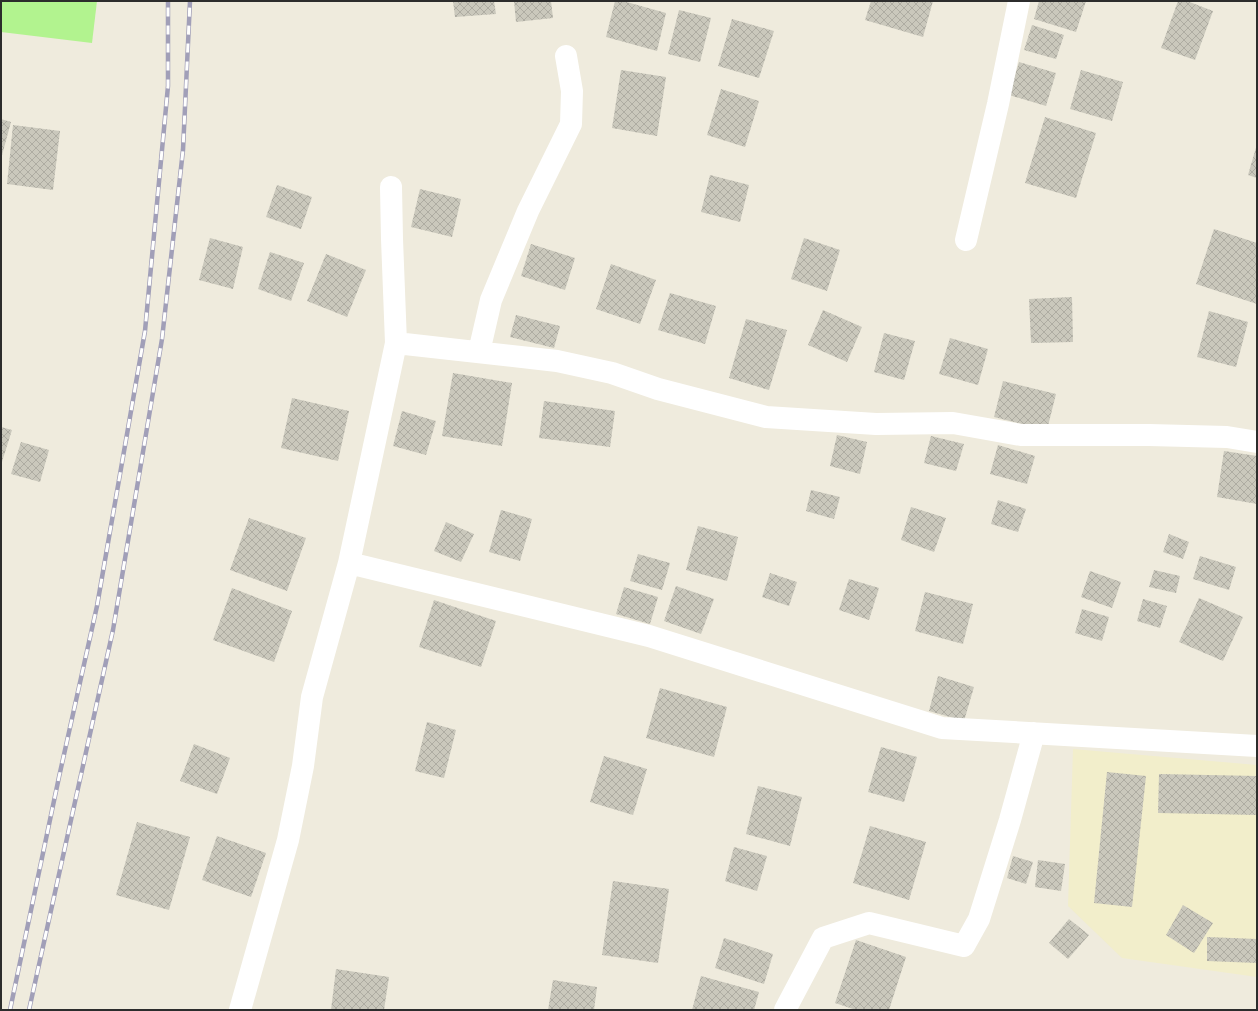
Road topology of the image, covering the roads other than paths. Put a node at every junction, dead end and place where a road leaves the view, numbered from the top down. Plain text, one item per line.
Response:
1 (1019, 1) edge
2 (566, 56) dead end
3 (391, 187) dead end
4 (966, 240) dead end
5 (396, 343) junction
6 (479, 352) junction
7 (1257, 442) edge
8 (349, 563) junction
9 (1034, 733) junction
10 (1257, 746) edge
11 (240, 1010) edge
12 (785, 1010) edge

1 - 4 street
2 - 6 street
3 - 5 street
5 - 6 street
5 - 8 street
6 - 7 street
8 - 9 street
8 - 11 street
9 - 10 street
9 - 12 street

